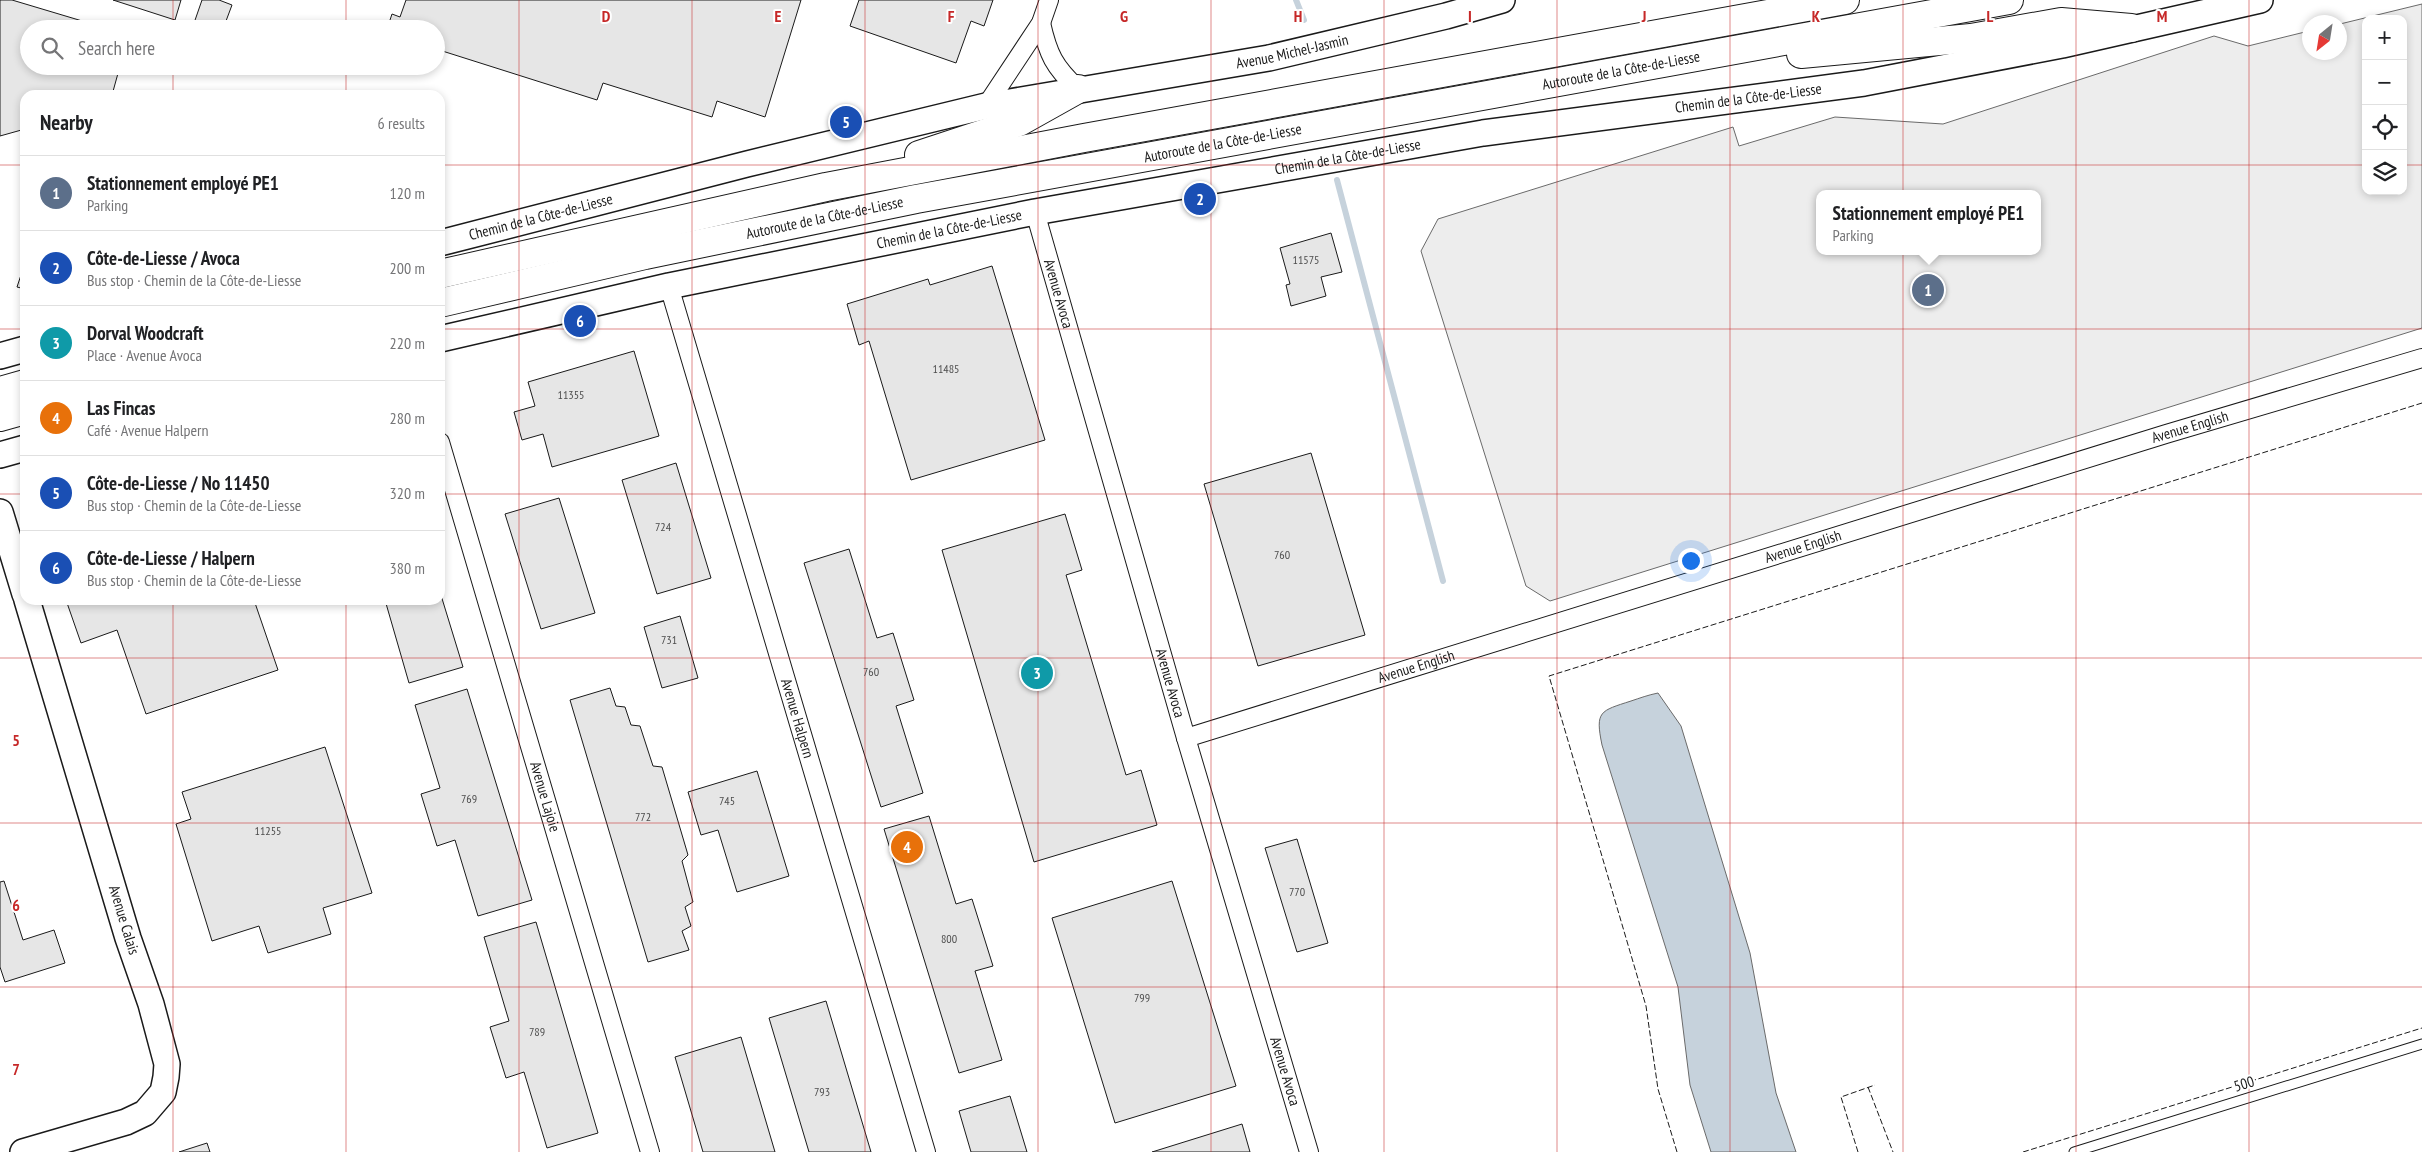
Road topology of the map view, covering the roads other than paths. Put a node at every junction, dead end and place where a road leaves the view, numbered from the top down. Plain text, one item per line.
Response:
1 (1049, 0) edge
2 (1502, 0) edge
3 (1845, 0) edge
4 (2009, 0) edge
5 (2260, 0) edge
6 (1041, 23) junction
7 (2131, 28) junction
8 (1623, 70) junction
9 (1078, 89) junction
10 (986, 106) junction
11 (826, 187) junction
12 (1035, 212) junction
13 (445, 242) edge
14 (445, 273) edge
15 (669, 286) junction
16 (445, 302) edge
17 (445, 338) edge
18 (20, 350) edge
19 (0, 356) edge
20 (2422, 358) edge
21 (20, 385) edge
22 (0, 391) edge
23 (20, 411) edge
24 (0, 417) edge
25 (20, 449) edge
26 (0, 455) edge
27 (445, 459) edge
28 (0, 512) edge
29 (20, 578) edge
30 (28, 605) edge
31 (1186, 738) junction
32 (2422, 1044) edge
33 (24, 1152) edge
34 (650, 1152) edge
35 (926, 1152) edge
36 (1310, 1152) edge
37 (2074, 1152) edge

1 - 6 street
2 - 9 main road, Avenue Michel-Jasmin
3 - 11 highway, Autoroute de la Côte-de-Liesse
4 - 8 highway, Autoroute de la Côte-de-Liesse
5 - 7 main road, Chemin de la Côte-de-Liesse
6 - 9 street
6 - 10 street
7 - 8 highway
7 - 12 main road, Chemin de la Côte-de-Liesse
8 - 16 highway, Autoroute de la Côte-de-Liesse
9 - 10 main road, Chemin de la Côte-de-Liesse
9 - 11 highway
10 - 13 main road, Chemin de la Côte-de-Liesse
11 - 14 highway, Autoroute de la Côte-de-Liesse
12 - 15 main road, Chemin de la Côte-de-Liesse
12 - 31 street, Avenue Avoca
15 - 17 main road, Chemin de la Côte-de-Liesse
15 - 35 street, Avenue Halpern
18 - 19 main road
20 - 31 street, Avenue English
21 - 22 highway
23 - 24 highway
25 - 26 main road
27 - 34 street, Avenue Lajoie
28 - 29 main road
30 - 33 main road, Avenue Calais
31 - 36 street, Avenue Avoca
32 - 37 lane, 500

